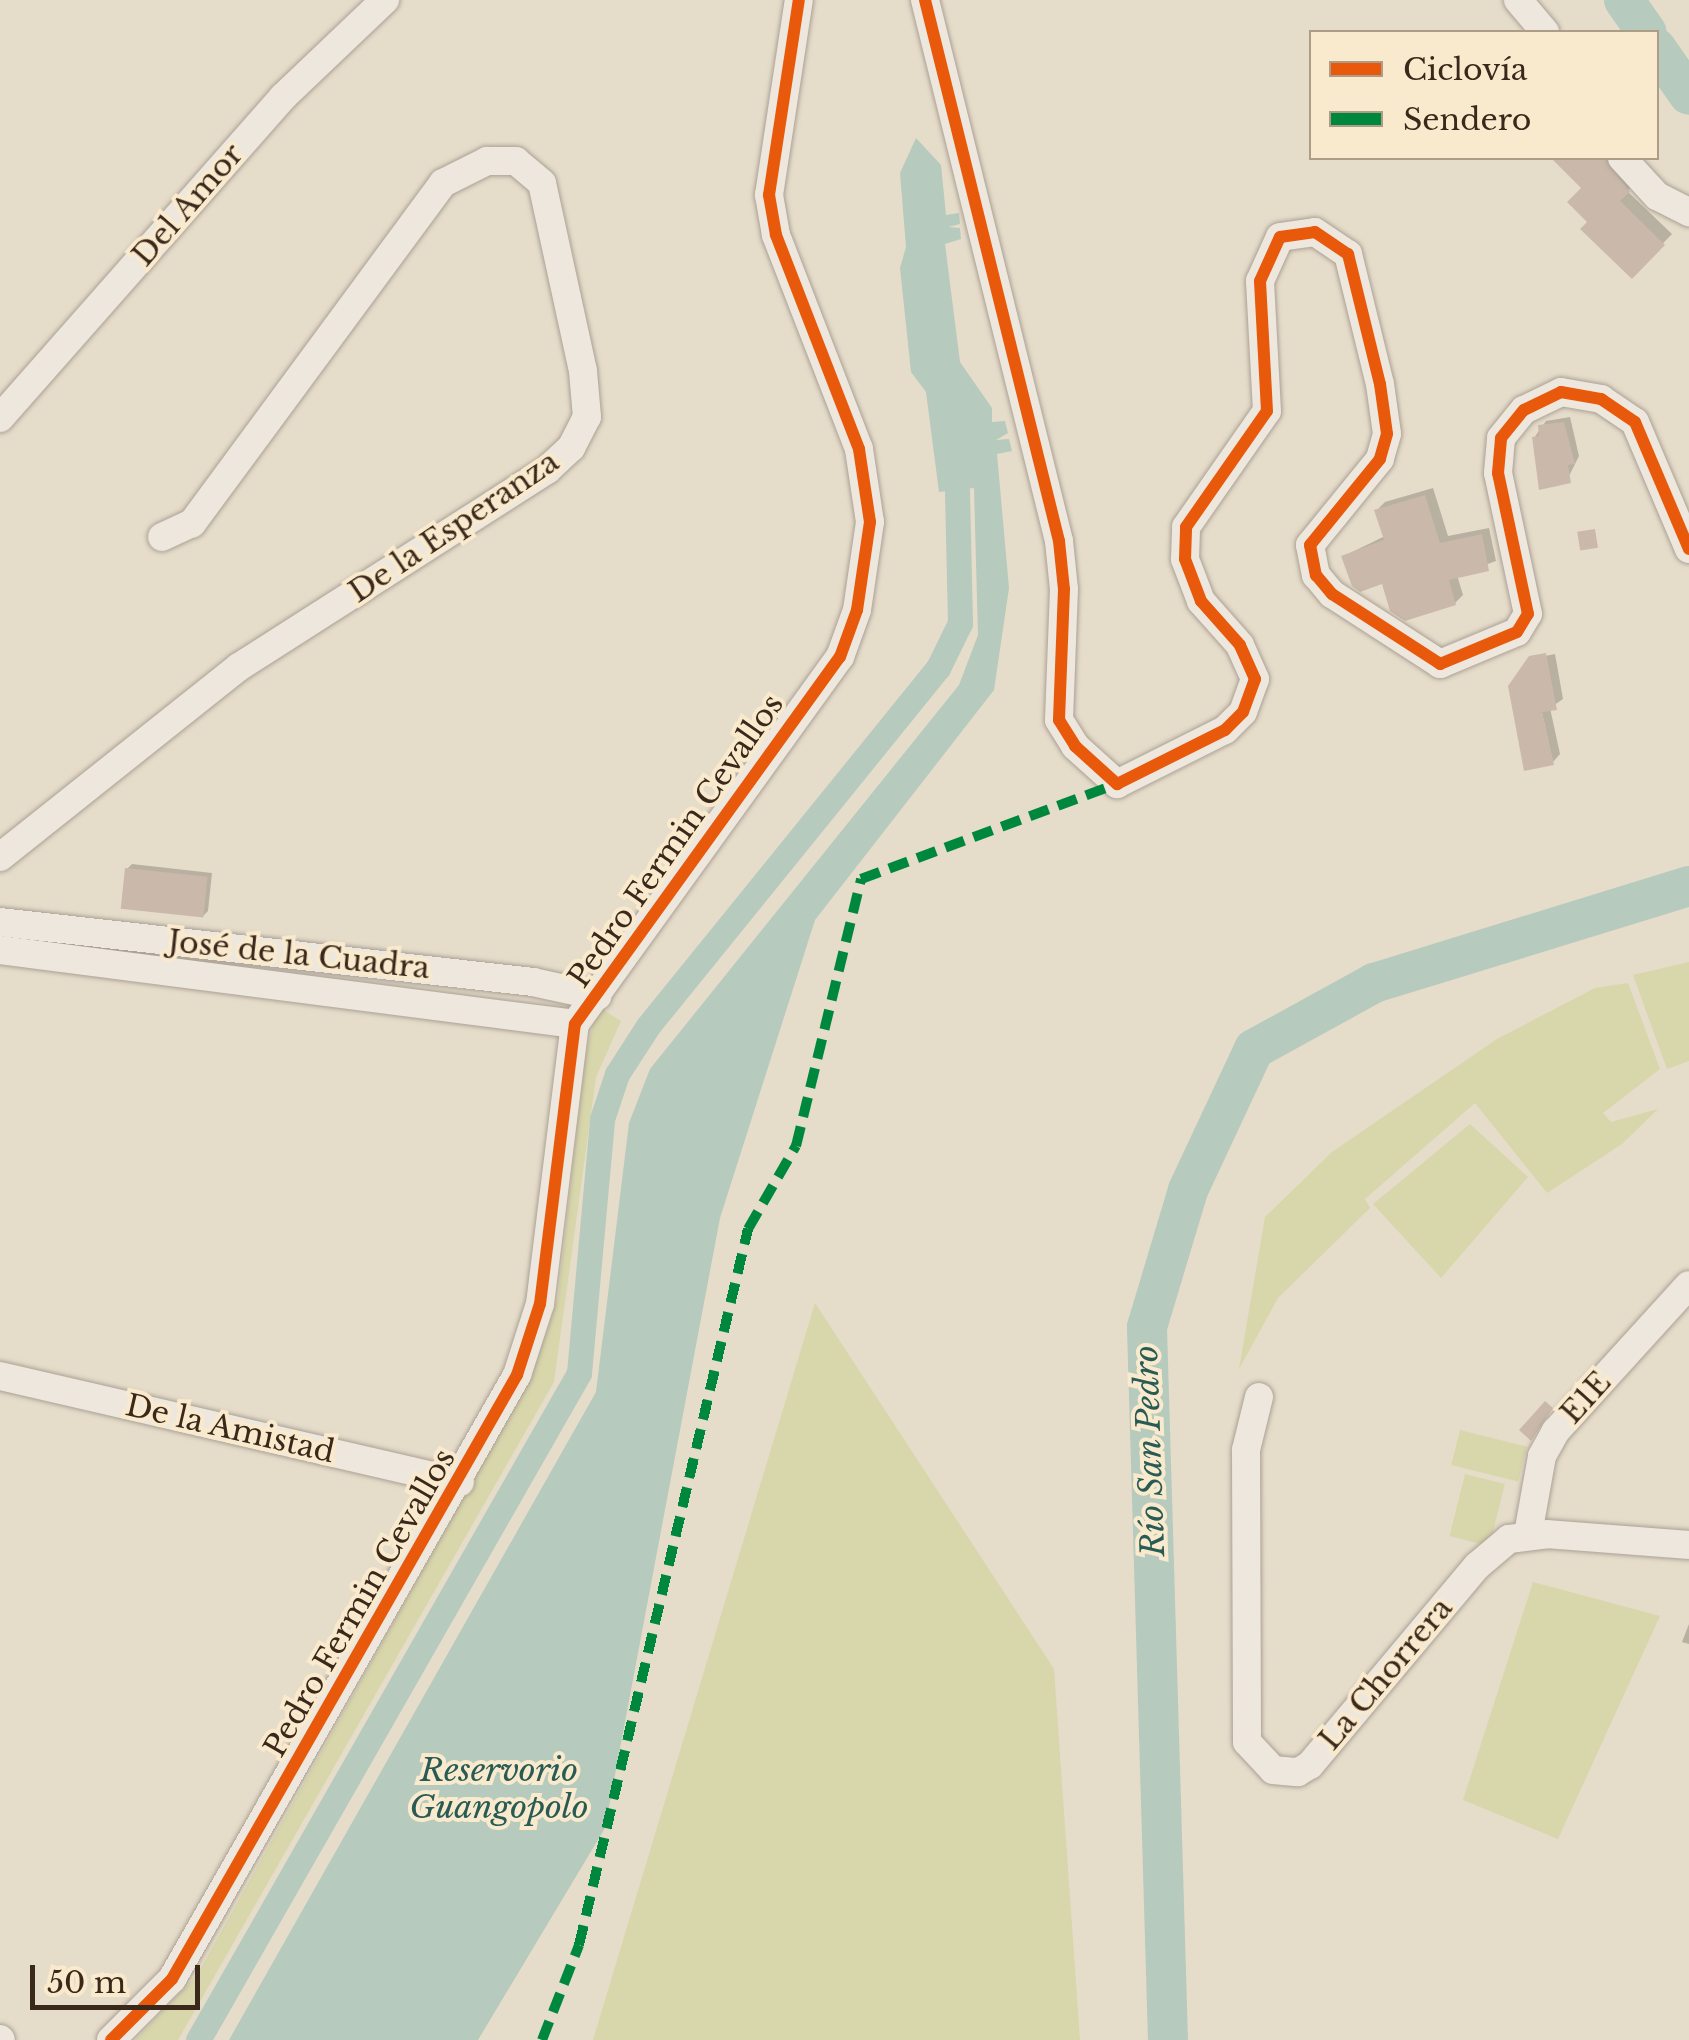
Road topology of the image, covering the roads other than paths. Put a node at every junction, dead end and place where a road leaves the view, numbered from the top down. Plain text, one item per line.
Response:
1 (385, 0) edge
2 (798, 0) edge
3 (925, 0) edge
4 (1518, 0) edge
5 (1543, 30) edge
6 (1624, 160) edge
7 (1689, 212) edge
8 (0, 418) edge
9 (162, 537) dead end
10 (1689, 548) edge
11 (0, 858) edge
12 (0, 922) edge
13 (0, 950) edge
14 (262, 951) junction
15 (258, 984) junction
16 (597, 996) junction
17 (575, 1024) junction
18 (1689, 1285) edge
19 (0, 1376) edge
20 (1259, 1397) dead end
21 (460, 1482) junction
22 (1528, 1534) junction
23 (1689, 1544) edge
24 (111, 2040) edge

1 - 8 street, Del Amor
2 - 16 street, Pedro Fermin Cevallos
3 - 10 street
4 - 5 street
6 - 7 street
9 - 11 street, De la Esperanza
12 - 14 street, José de la Cuadra
13 - 15 street, José de la Cuadra
14 - 15 street
14 - 16 street, José de la Cuadra
15 - 17 street, José de la Cuadra
16 - 17 street, Pedro Fermin Cevallos
17 - 21 street, Pedro Fermin Cevallos
18 - 22 street, E1E
19 - 21 street, De la Amistad
20 - 22 street, La Chorrera
21 - 24 street, Pedro Fermin Cevallos
22 - 23 street

